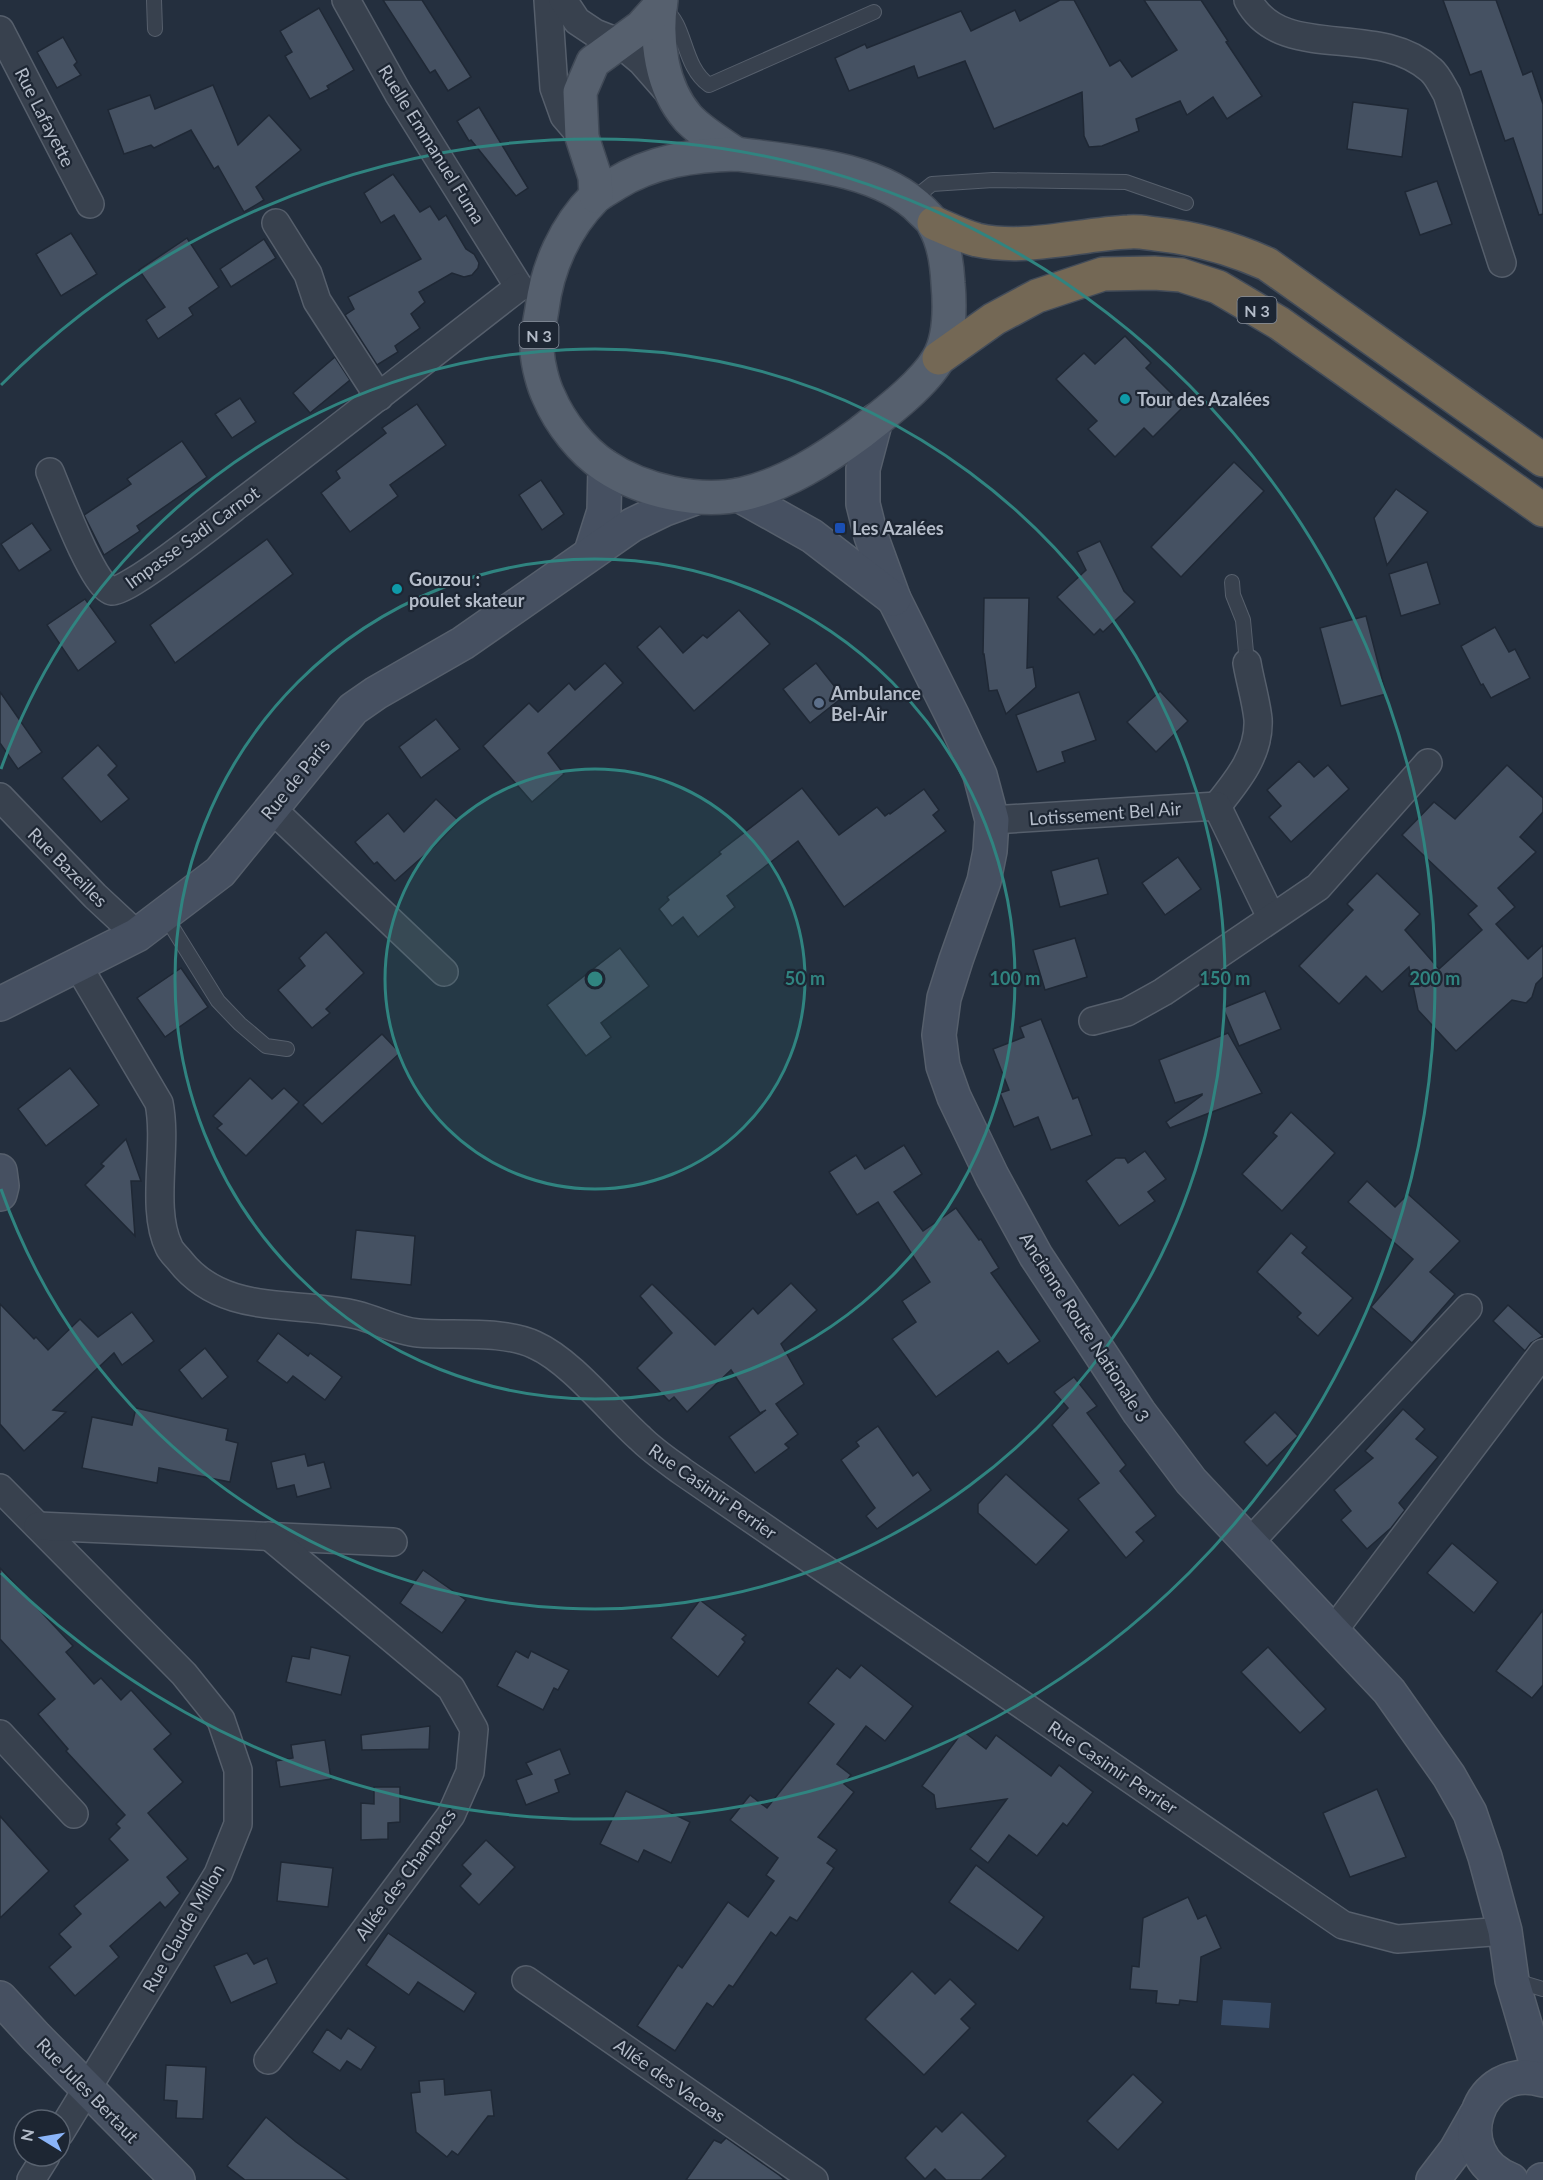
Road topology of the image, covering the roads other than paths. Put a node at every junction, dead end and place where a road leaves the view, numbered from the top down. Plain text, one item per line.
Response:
1 (154, 0) edge
2 (346, 0) edge
3 (548, 0) edge
4 (563, 0) edge
5 (1248, 0) edge
6 (660, 3) edge
7 (874, 12) dead end
8 (155, 29) dead end
9 (0, 30) edge
10 (618, 42) junction
11 (672, 96) junction
12 (582, 137) junction
13 (736, 154) junction
14 (596, 196) junction
15 (1186, 203) dead end
16 (90, 204) dead end
17 (923, 212) junction
18 (276, 223) dead end
19 (1502, 263) dead end
20 (531, 289) junction
21 (939, 358) junction
22 (379, 398) junction
23 (876, 420) junction
24 (1543, 460) edge
25 (605, 466) junction
26 (50, 472) dead end
27 (740, 495) junction
28 (695, 498) junction
29 (1543, 510) edge
30 (591, 552) junction
31 (1232, 582) dead end
32 (894, 599) junction
33 (1247, 663) joint
34 (1428, 763) dead end
35 (0, 797) edge
36 (1217, 806) junction
37 (271, 808) junction
38 (992, 820) junction
39 (164, 914) junction
40 (1271, 917) junction
41 (137, 935) junction
42 (77, 964) junction
43 (444, 972) dead end
44 (0, 1004) edge
45 (1093, 1021) dead end
46 (286, 1049) dead end
47 (0, 1171) edge
48 (0, 1194) edge
49 (1468, 1308) dead end
50 (1543, 1353) edge
51 (0, 1488) edge
52 (38, 1526) junction
53 (269, 1536) junction
54 (393, 1542) dead end
55 (1249, 1543) junction
56 (1334, 1631) junction
57 (0, 1734) edge
58 (74, 1814) dead end
59 (1505, 1931) junction
60 (526, 1980) dead end
61 (1512, 1980) junction
62 (1543, 1989) edge
63 (0, 1998) edge
64 (268, 2060) dead end
65 (1543, 2071) edge
66 (1543, 2080) edge
67 (1500, 2085) junction
68 (87, 2089) junction
69 (72, 2113) edge
70 (1476, 2115) junction
71 (1499, 2175) edge
72 (1435, 2178) edge
73 (178, 2180) edge
74 (814, 2180) edge

1 - 8 lane
2 - 20 street, Ruelle Emmanuel Fuma
3 - 12 street
4 - 10 street
5 - 19 street
6 - 7 lane
6 - 10 main road
6 - 11 main road, N 3
9 - 16 street, Rue Lafayette
10 - 11 street
10 - 12 main road
11 - 13 main road, N 3
12 - 14 main road
13 - 14 main road, N 3
13 - 17 main road, N 3
14 - 20 main road, N 3
15 - 17 lane
17 - 21 main road, N 3
17 - 24 highway, N 3
18 - 22 street
20 - 22 street, Impasse Sadi Carnot
20 - 25 main road, N 3
21 - 23 main road, N 3
21 - 29 highway, N 3
22 - 26 street, Impasse Sadi Carnot
23 - 27 main road, N 3
23 - 32 main road, Ancienne Route Nationale 3
25 - 28 main road, N 3
25 - 30 main road
27 - 28 main road, N 3
27 - 32 main road, Ancienne Route Nationale 3
28 - 30 main road, Rue de Paris
30 - 37 main road, Rue de Paris
31 - 33 lane
32 - 38 main road, Ancienne Route Nationale 3
33 - 36 street
34 - 40 street
35 - 41 street, Rue Bazeilles
36 - 38 street, Lotissement Bel Air
36 - 40 street
37 - 39 main road, Rue de Paris
37 - 43 street
38 - 55 main road, Ancienne Route Nationale 3
39 - 41 main road, Rue de Paris
39 - 46 lane
40 - 45 street
41 - 42 main road, Rue de Paris
42 - 44 main road, Rue de Paris
42 - 59 street, Rue Casimir Perrier
47 - 48 main road
49 - 55 street
50 - 56 street
51 - 52 street, Rue Claude Millon
52 - 53 street
52 - 68 street, Rue Claude Millon
53 - 54 street
53 - 64 street, Allée des Champacs
55 - 56 main road, Ancienne Route Nationale 3
56 - 59 main road, Ancienne Route Nationale 3
57 - 58 street
59 - 61 main road, Ancienne Route Nationale 3
60 - 74 street, Allée des Vacoas
61 - 62 lane
61 - 65 main road, Ancienne Route Nationale 3
61 - 67 main road, Ancienne Route Nationale 3
63 - 68 main road, Rue Jules Bertaut
66 - 67 main road
67 - 70 main road
68 - 69 street, Rue Claude Millon
68 - 73 main road, Rue Jules Bertaut
70 - 71 main road
70 - 72 main road
71 - 72 main road

